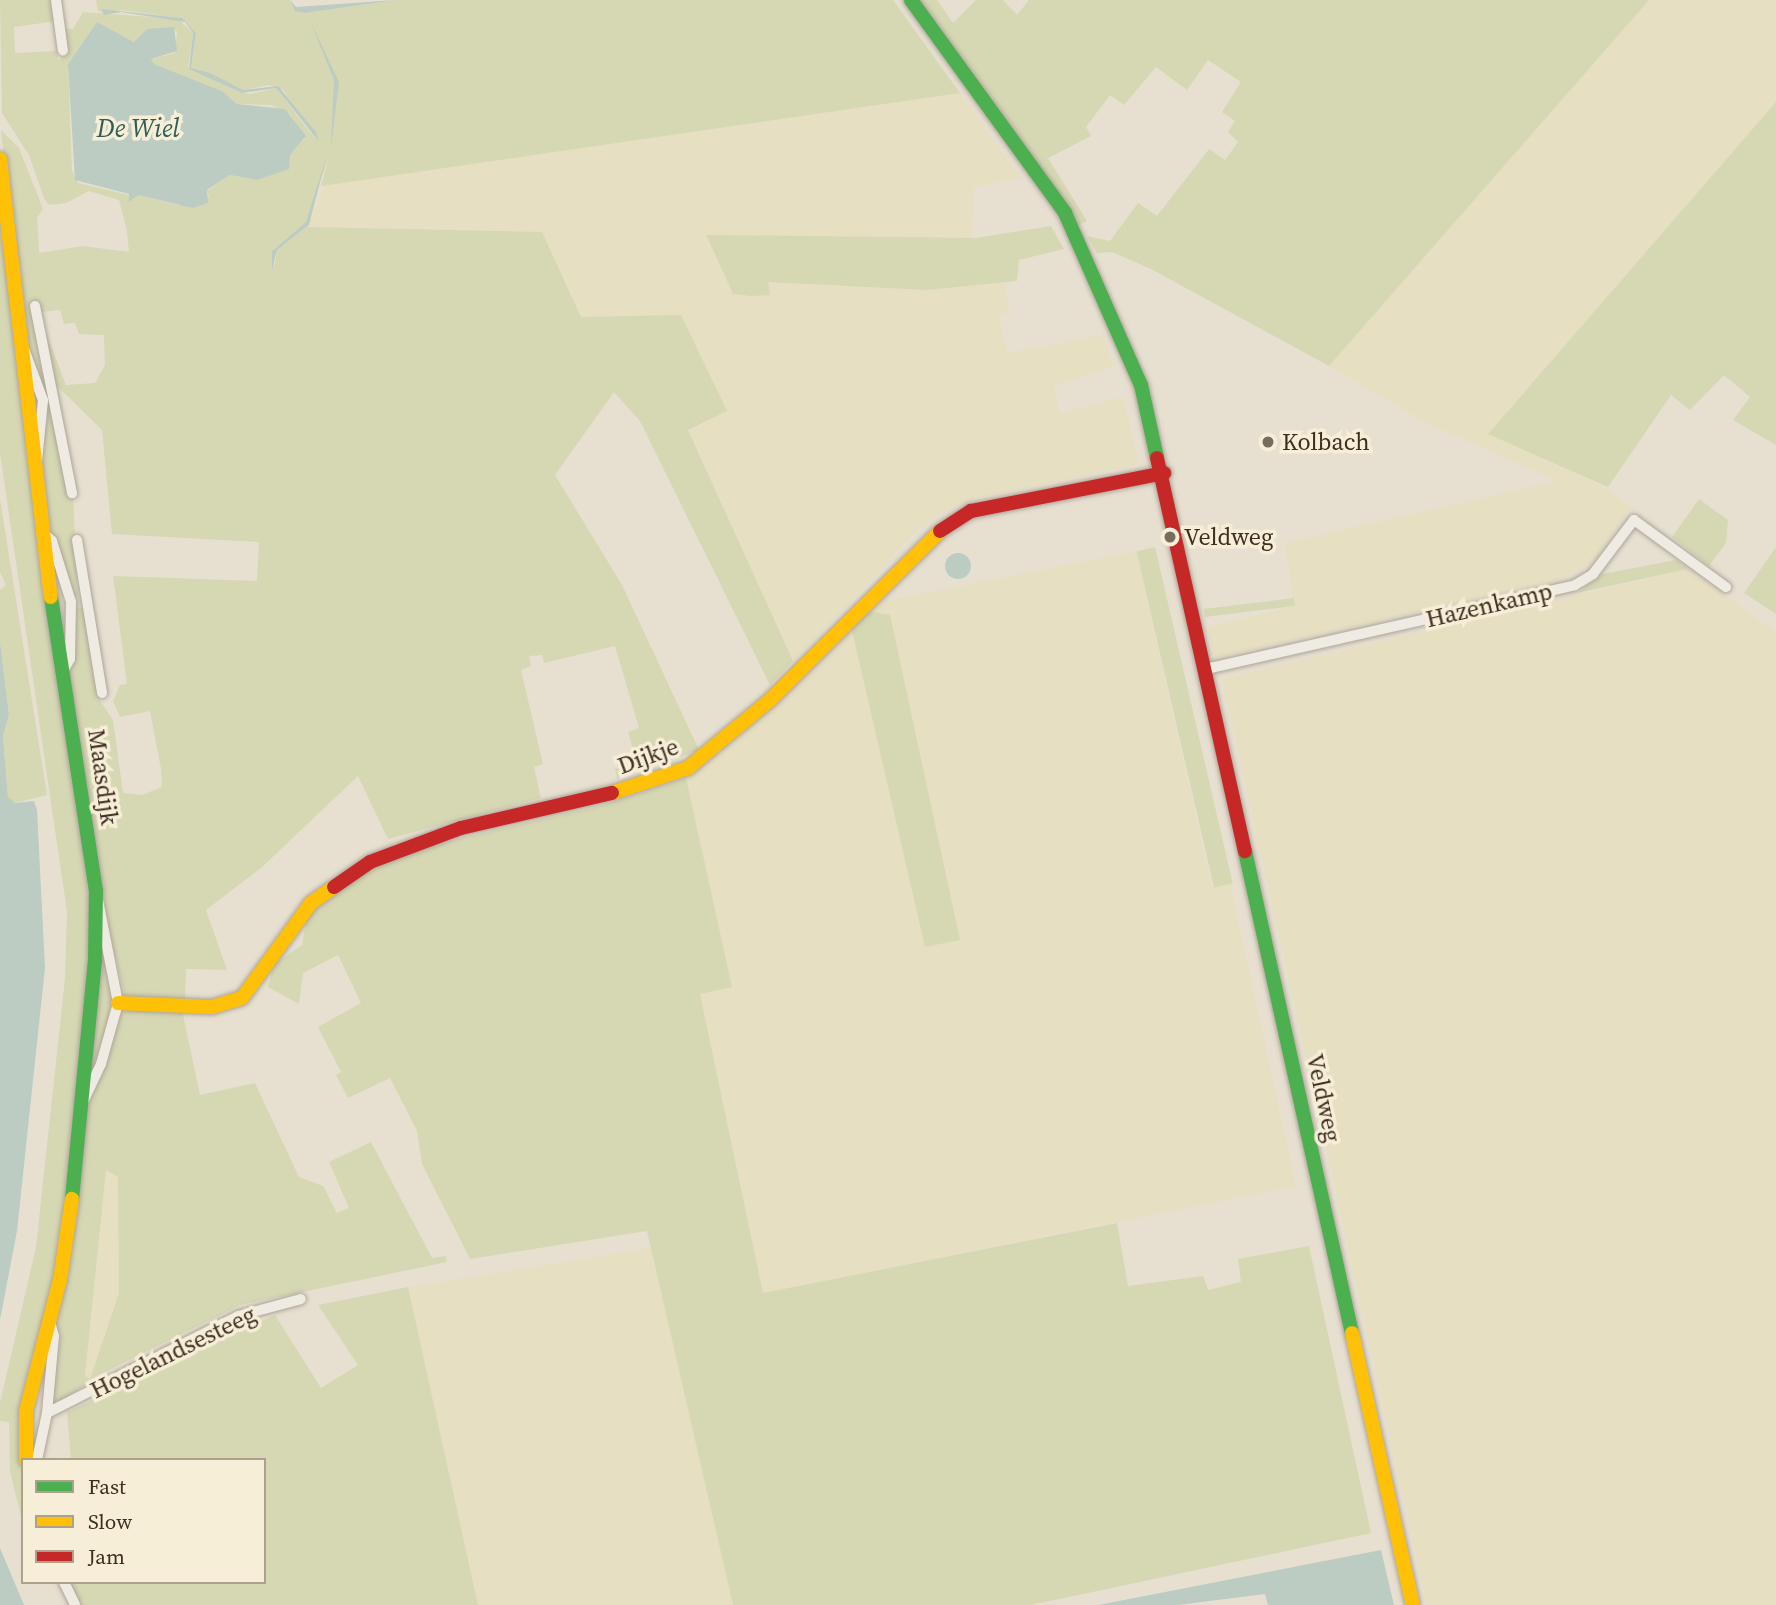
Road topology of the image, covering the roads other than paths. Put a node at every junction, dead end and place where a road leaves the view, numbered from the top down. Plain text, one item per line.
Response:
1 (56, 0) edge
2 (911, 0) edge
3 (63, 51) dead end
4 (0, 159) edge
5 (35, 306) dead end
6 (18, 336) junction
7 (48, 399) junction
8 (1164, 472) junction
9 (34, 474) junction
10 (72, 493) dead end
11 (41, 531) junction
12 (77, 540) dead end
13 (1726, 587) dead end
14 (86, 599) junction
15 (71, 602) junction
16 (1206, 669) junction
17 (63, 671) junction
18 (102, 693) dead end
19 (96, 891) junction
20 (118, 1003) junction
21 (82, 1102) junction
22 (301, 1299) dead end
23 (49, 1321) junction
24 (47, 1413) junction
25 (26, 1458) edge
26 (37, 1458) edge
27 (65, 1584) edge
28 (75, 1605) edge
29 (1413, 1605) edge

1 - 3 street
2 - 8 street, Veldweg
4 - 6 street, Maasdijk
5 - 7 street, Maasdijk
6 - 7 street, Maasdijk
6 - 9 street, Maasdijk
7 - 9 street, Maasdijk
7 - 10 street, Maasdijk
8 - 16 street, Veldweg
8 - 20 street, Dijkje
9 - 11 street, Maasdijk
11 - 15 street, Maasdijk
11 - 17 street, Maasdijk
12 - 14 street, Maasdijk
13 - 16 street, Hazenkamp
14 - 15 street
14 - 18 street, Maasdijk
15 - 17 street, Maasdijk
16 - 29 street, Veldweg
17 - 19 street, Maasdijk
19 - 20 street, Maasdijk
19 - 21 street, Maasdijk
20 - 21 street, Maasdijk
21 - 23 street, Maasdijk
22 - 24 street, Hogelandsesteeg
23 - 24 street, Maasdijk
23 - 25 street, Maasdijk
24 - 26 street, Maasdijk
27 - 28 street

